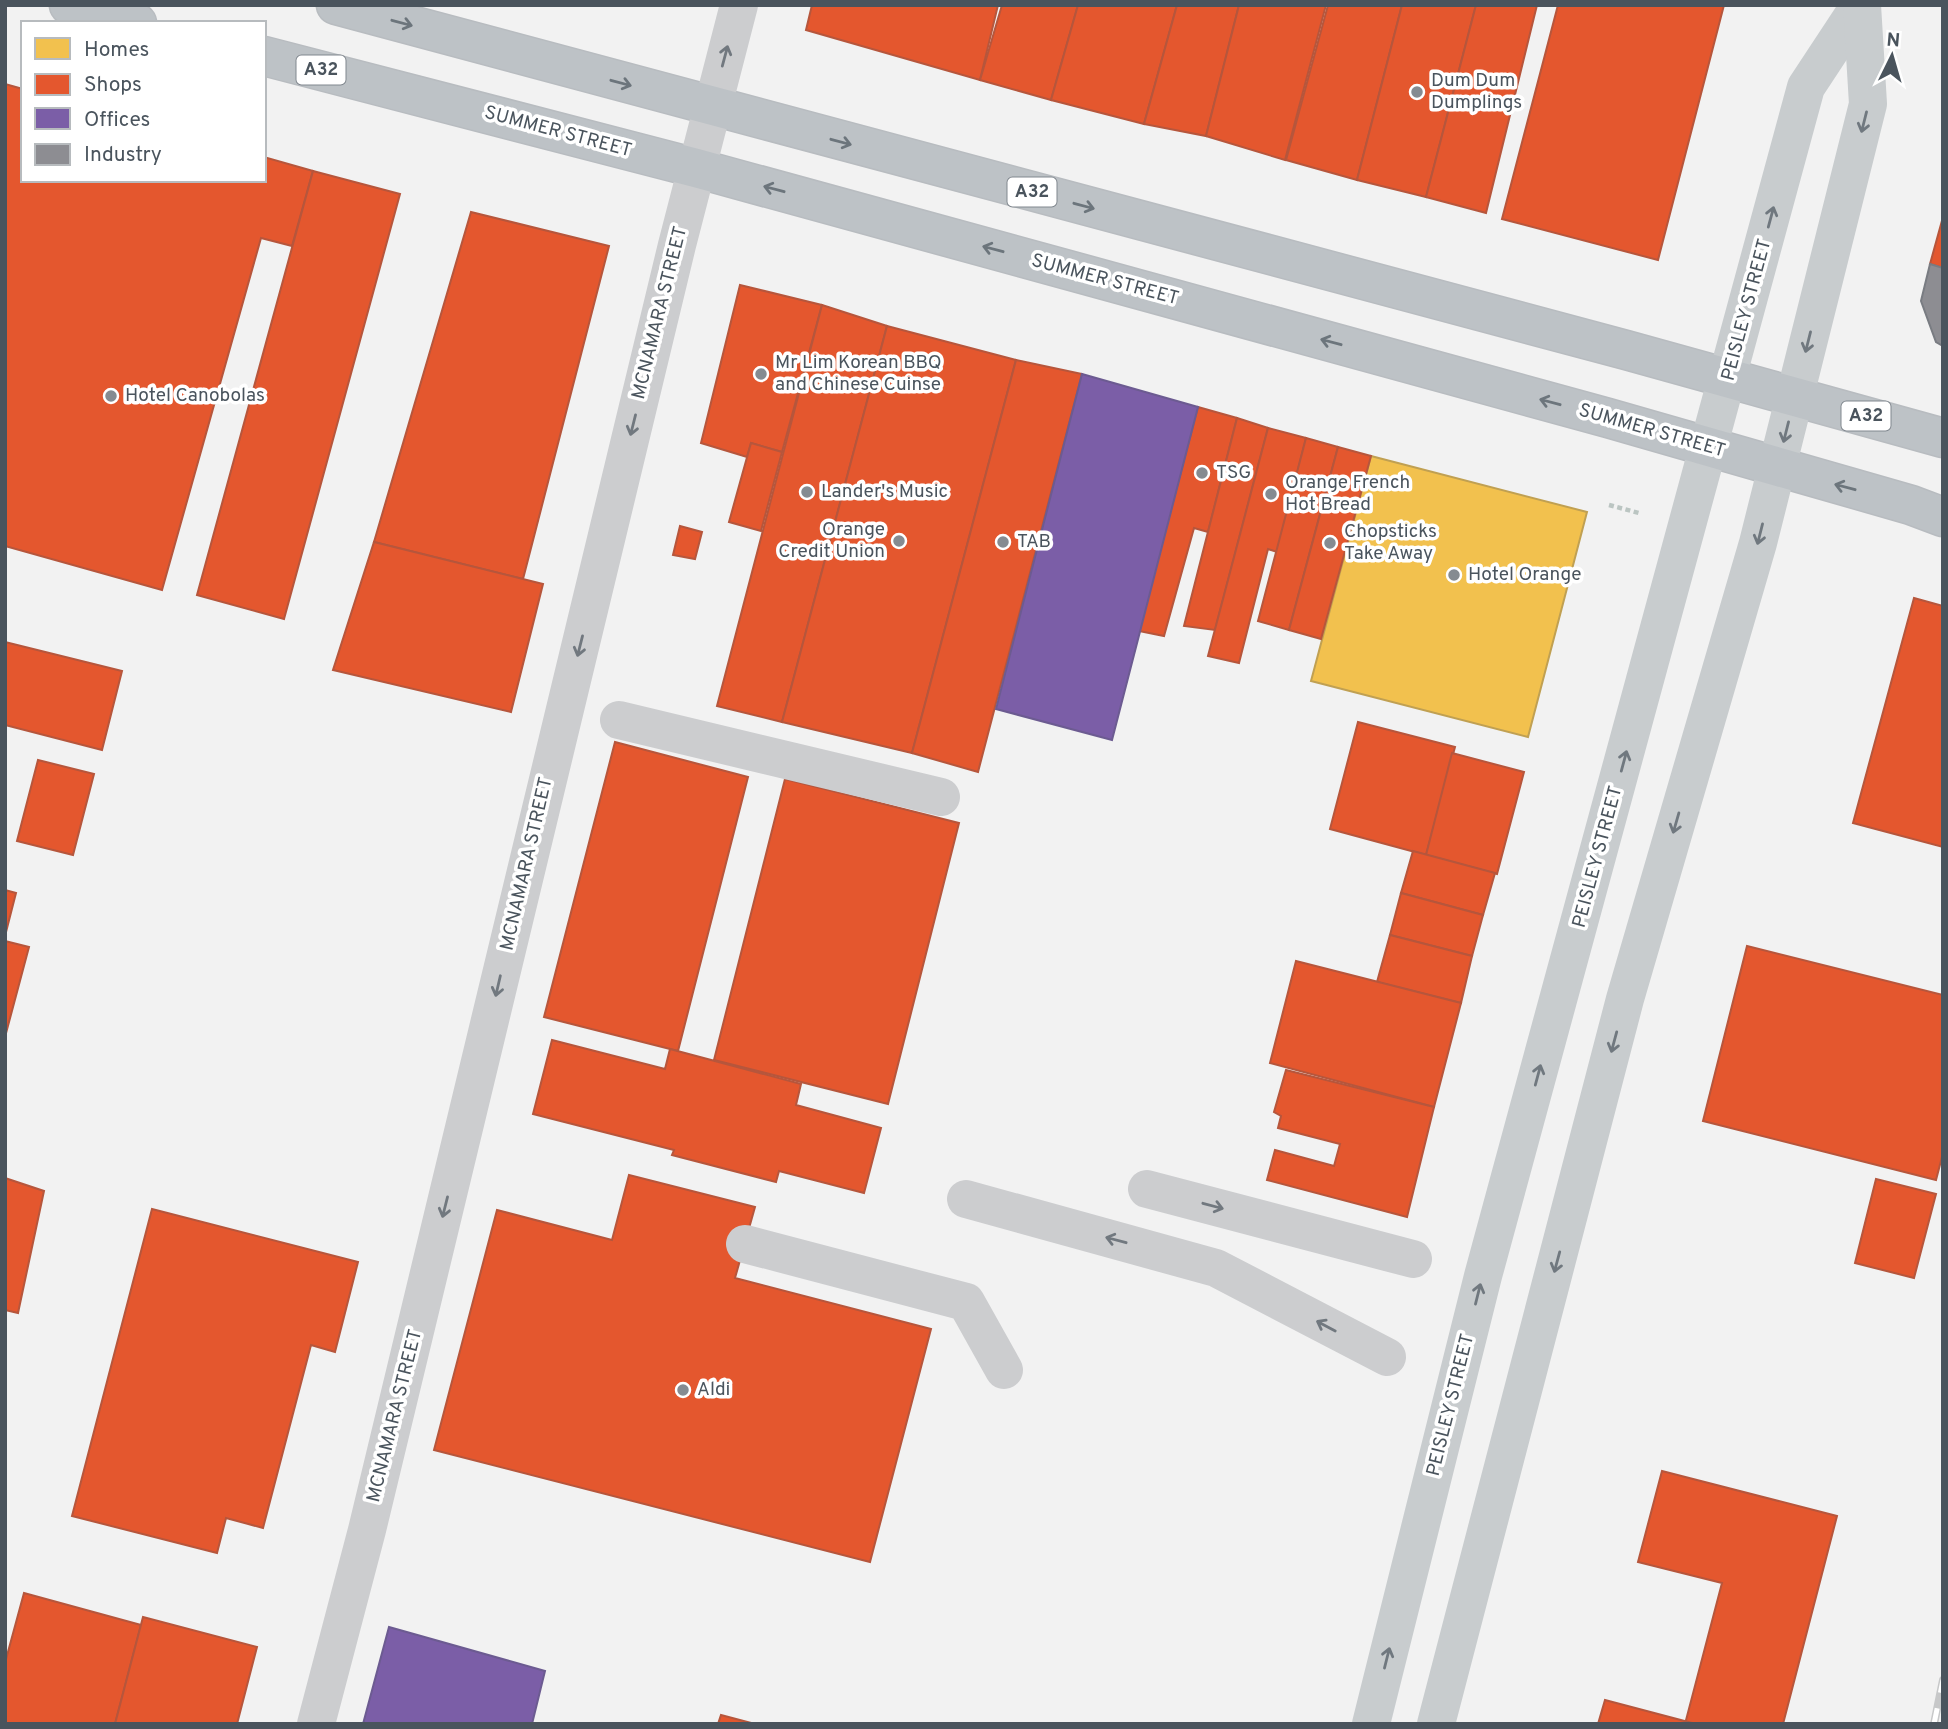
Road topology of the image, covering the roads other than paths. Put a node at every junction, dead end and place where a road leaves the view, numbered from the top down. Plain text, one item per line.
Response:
1 (69, 5) edge
2 (336, 5) edge
3 (739, 5) edge
4 (1861, 5) edge
5 (129, 21) edge
6 (266, 57) edge
7 (711, 108) junction
8 (696, 168) junction
9 (1728, 378) junction
10 (1795, 396) junction
11 (1943, 438) edge
12 (1710, 447) junction
13 (1777, 468) junction
14 (1943, 517) edge
15 (619, 720) dead end
16 (941, 797) dead end
17 (1147, 1189) dead end
18 (966, 1199) dead end
19 (745, 1244) dead end
20 (1413, 1259) dead end
21 (1387, 1357) dead end
22 (1004, 1370) dead end
23 (316, 1724) edge
24 (1371, 1724) edge
25 (1436, 1724) edge

1 - 5 highway
2 -> 7 highway, A32
7 -> 3 street, MCNAMARA STREET
9 -> 4 main road, PEISLEY STREET
4 -> 10 main road, PEISLEY STREET
6 - 8 highway, SUMMER STREET / A32
7 - 8 street, MCNAMARA STREET
7 -> 9 highway, A32
12 -> 8 highway, SUMMER STREET / A32
8 -> 23 street, MCNAMARA STREET
9 - 10 highway, A32
9 - 12 main road, PEISLEY STREET
10 - 11 highway, A32
10 -> 13 main road, PEISLEY STREET
12 - 13 highway, SUMMER STREET / A32
24 -> 12 main road, PEISLEY STREET
14 -> 13 highway, SUMMER STREET / A32
13 -> 25 main road, PEISLEY STREET
15 - 16 street
17 -> 20 street
21 -> 18 street
19 - 22 street

